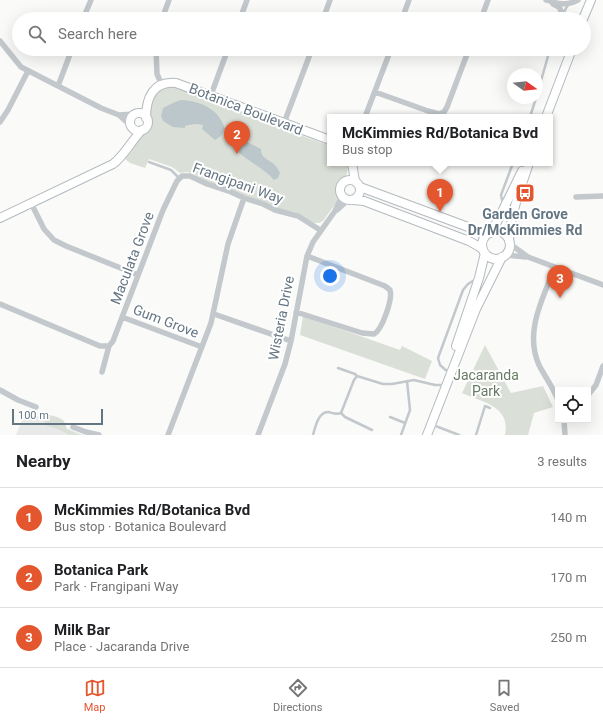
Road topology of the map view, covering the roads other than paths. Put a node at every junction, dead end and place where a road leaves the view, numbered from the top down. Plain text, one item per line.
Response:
1 (91, 0) edge
2 (169, 0) edge
3 (247, 0) edge
4 (330, 0) edge
5 (409, 0) edge
6 (488, 0) edge
7 (578, 0) edge
8 (591, 0) edge
9 (549, 1) edge
10 (570, 4) junction
11 (87, 12) edge
12 (165, 12) edge
13 (243, 12) edge
14 (326, 12) edge
15 (405, 12) edge
16 (484, 12) edge
17 (561, 12) edge
18 (565, 12) edge
19 (586, 12) edge
20 (0, 42) edge
21 (69, 56) edge
22 (156, 56) edge
23 (225, 56) edge
24 (309, 56) edge
25 (388, 56) edge
26 (466, 56) edge
27 (548, 56) edge
28 (569, 56) edge
29 (28, 71) junction
30 (543, 74) edge
31 (162, 85) junction
32 (58, 86) junction
33 (375, 92) junction
34 (211, 95) junction
35 (147, 104) junction
36 (534, 104) edge
37 (119, 114) junction
38 (137, 114) junction
39 (366, 114) edge
40 (434, 114) edge
41 (441, 114) edge
42 (531, 114) edge
43 (547, 114) edge
44 (146, 118) junction
45 (0, 122) edge
46 (284, 123) junction
47 (131, 127) junction
48 (142, 130) junction
49 (327, 139) edge
50 (132, 142) junction
51 (149, 162) dead end
52 (352, 166) edge
53 (512, 166) edge
54 (526, 166) edge
55 (527, 166) edge
56 (179, 178) junction
57 (354, 183) junction
58 (603, 196) edge
59 (576, 197) dead end
60 (244, 198) junction
61 (348, 199) junction
62 (31, 203) junction
63 (504, 209) junction
64 (422, 211) junction
65 (0, 218) edge
66 (418, 222) junction
67 (320, 230) junction
68 (489, 234) junction
69 (509, 243) junction
70 (484, 251) junction
71 (307, 256) junction
72 (504, 256) junction
73 (528, 257) junction
74 (555, 267) junction
75 (138, 275) junction
76 (479, 278) junction
77 (603, 285) edge
78 (0, 304) edge
79 (296, 312) junction
80 (214, 314) junction
81 (122, 317) junction
82 (291, 341) junction
83 (109, 346) junction
84 (202, 347) junction
85 (603, 366) edge
86 (338, 368) dead end
87 (102, 372) dead end
88 (448, 372) junction
89 (357, 376) junction
90 (407, 381) junction
91 (446, 383) junction
92 (0, 390) edge
93 (591, 391) edge
94 (555, 393) edge
95 (36, 407) dead end
96 (490, 408) dead end
97 (341, 414) junction
98 (390, 417) dead end
99 (405, 423) junction
100 (564, 423) edge
101 (431, 425) junction
102 (73, 427) dead end
103 (372, 430) dead end
104 (99, 435) edge
105 (168, 435) edge
106 (258, 435) edge
107 (313, 435) edge
108 (400, 435) edge
109 (427, 435) edge
110 (459, 435) edge
111 (476, 435) edge
112 (565, 435) edge

1 - 11 street
2 - 12 street
3 - 13 street
4 - 14 street
5 - 15 street
6 - 16 street
7 - 10 street
8 - 19 street
9 - 10 street
9 - 17 street
10 - 18 lane
20 - 29 street
21 - 32 street
22 - 31 street
23 - 34 street
24 - 46 street
25 - 33 street
26 - 41 street
27 - 30 lane
28 - 43 street
29 - 32 street
29 - 45 street
31 - 34 street, Botanica Boulevard
31 - 35 street
32 - 37 street
33 - 39 street
33 - 40 street
34 - 46 street, Botanica Boulevard
35 - 38 street
35 - 44 street
36 - 42 lane
37 - 38 street
37 - 47 street
38 - 44 street
38 - 47 street
44 - 48 street
46 - 49 street, Botanica Boulevard
47 - 48 street
47 - 50 street
48 - 50 street
50 - 62 street
51 - 56 lane, Frangipani Way
52 - 57 street
53 - 63 lane
54 - 63 street
55 - 69 street
56 - 60 street, Frangipani Way
56 - 75 street, Maculata Grove
57 - 61 street
57 - 61 street
57 - 64 street
58 - 59 street
60 - 67 street, Frangipani Way
60 - 80 street
61 - 66 street
61 - 67 street, Wisteria Drive
62 - 65 street
62 - 75 street
63 - 68 street
64 - 66 street
64 - 68 street
66 - 70 street
67 - 71 street, Wisteria Drive
68 - 69 street
68 - 70 street
69 - 72 street
69 - 73 street
70 - 72 street
70 - 76 street
71 - 79 street, Wisteria Drive
71 - 79 street
72 - 73 street
72 - 91 street
73 - 74 street
74 - 77 street
74 - 94 street
75 - 81 street, Maculata Grove
76 - 88 street
76 - 88 lane
78 - 83 street
79 - 82 street, Wisteria Drive
80 - 82 street
80 - 84 street
81 - 83 street, Maculata Grove
81 - 84 street, Gum Grove
82 - 106 street, Wisteria Drive
83 - 87 street, Maculata Grove
84 - 105 street
85 - 93 street
86 - 89 lane
88 - 91 street
89 - 90 lane
89 - 97 lane
90 - 91 lane
90 - 99 lane
91 - 101 street
92 - 95 street
96 - 111 lane
97 - 103 lane
97 - 107 lane
98 - 99 lane
99 - 108 lane
100 - 112 street
101 - 109 street
101 - 110 lane
102 - 104 street

